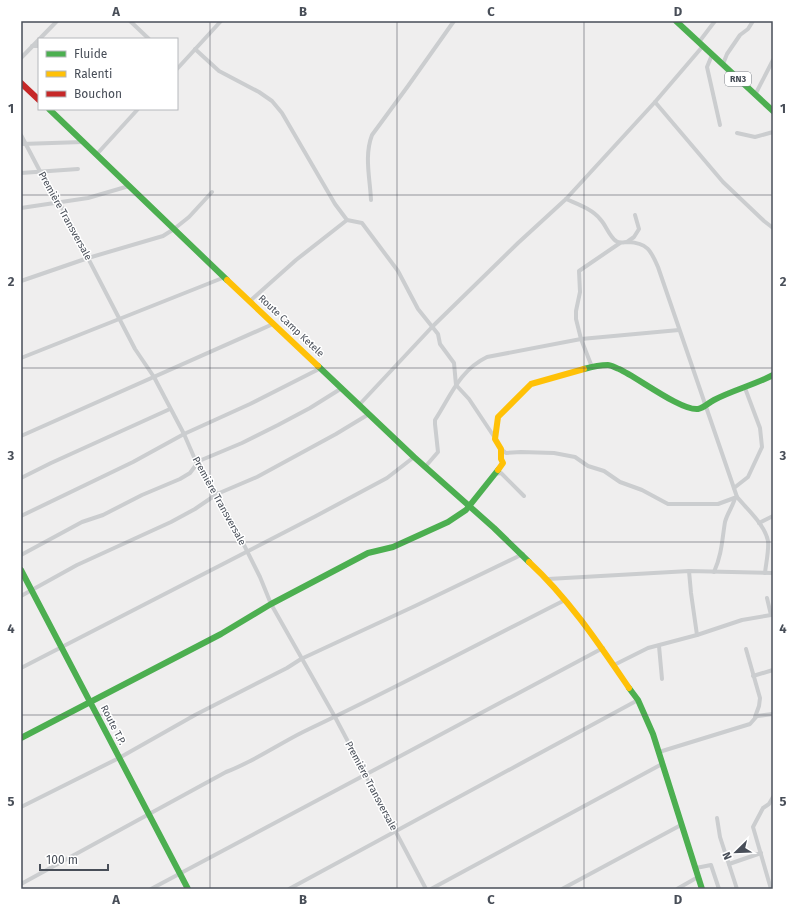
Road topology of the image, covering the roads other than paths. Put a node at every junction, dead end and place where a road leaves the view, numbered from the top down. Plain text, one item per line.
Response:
1 (57, 21) edge
2 (130, 21) edge
3 (221, 21) edge
4 (454, 21) edge
5 (678, 21) edge
6 (715, 21) edge
7 (753, 21) edge
8 (40, 38) edge
9 (149, 38) edge
10 (38, 40) edge
11 (701, 44) junction
12 (32, 46) junction
13 (38, 46) edge
14 (195, 49) junction
15 (712, 55) junction
16 (21, 58) edge
17 (773, 60) edge
18 (723, 65) junction
19 (178, 66) edge
20 (21, 83) edge
21 (755, 95) junction
22 (38, 99) edge
23 (655, 102) junction
24 (50, 110) edge
25 (137, 110) edge
26 (773, 111) edge
27 (720, 124) dead end
28 (773, 132) edge
29 (737, 133) dead end
30 (21, 135) edge
31 (83, 142) junction
32 (23, 144) edge
33 (97, 154) junction
34 (78, 169) dead end
35 (41, 171) junction
36 (21, 174) edge
37 (128, 186) junction
38 (212, 192) dead end
39 (566, 199) junction
40 (371, 200) dead end
41 (59, 202) junction
42 (21, 208) edge
43 (635, 215) dead end
44 (347, 220) junction
45 (773, 228) edge
46 (174, 229) junction
47 (628, 242) junction
48 (620, 243) junction
49 (88, 258) junction
50 (225, 277) junction
51 (21, 281) edge
52 (250, 301) junction
53 (120, 320) junction
54 (273, 324) junction
55 (432, 327) junction
56 (679, 330) junction
57 (581, 339) junction
58 (21, 358) edge
59 (592, 367) junction
60 (321, 368) junction
61 (773, 374) edge
62 (154, 377) junction
63 (456, 385) junction
64 (342, 388) junction
65 (746, 388) junction
66 (359, 404) junction
67 (705, 406) junction
68 (170, 409) junction
69 (369, 414) junction
70 (184, 434) junction
71 (21, 436) edge
72 (495, 439) junction
73 (501, 449) junction
74 (414, 457) junction
75 (197, 464) junction
76 (425, 467) junction
77 (492, 475) junction
78 (21, 478) edge
79 (734, 488) junction
80 (217, 494) junction
81 (524, 496) dead end
82 (736, 498) junction
83 (469, 506) junction
84 (21, 516) edge
85 (773, 516) edge
86 (759, 523) junction
87 (247, 552) junction
88 (523, 554) junction
89 (21, 556) edge
90 (21, 570) edge
91 (689, 571) junction
92 (714, 572) junction
93 (765, 573) junction
94 (773, 573) edge
95 (548, 579) junction
96 (32, 589) junction
97 (21, 596) edge
98 (767, 598) dead end
99 (565, 600) junction
100 (271, 604) junction
101 (697, 635) junction
102 (659, 646) junction
103 (62, 647) junction
104 (603, 648) junction
105 (746, 649) dead end
106 (301, 659) junction
107 (614, 665) junction
108 (21, 668) edge
109 (773, 670) edge
110 (754, 676) junction
111 (662, 679) dead end
112 (638, 700) junction
113 (90, 702) junction
114 (773, 714) edge
115 (335, 717) junction
116 (755, 718) junction
117 (21, 738) edge
118 (659, 752) junction
119 (119, 758) junction
120 (662, 764) junction
121 (365, 775) junction
122 (773, 797) edge
123 (21, 807) edge
124 (149, 815) junction
125 (717, 818) dead end
126 (681, 825) junction
127 (396, 832) junction
128 (761, 854) junction
129 (729, 864) junction
130 (696, 868) junction
131 (179, 873) junction
132 (698, 877) junction
133 (21, 884) edge
134 (151, 889) edge
135 (188, 889) edge
136 (289, 889) edge
137 (426, 889) edge
138 (431, 889) edge
139 (562, 889) edge
140 (677, 889) edge
141 (702, 889) edge
142 (719, 889) edge
143 (737, 889) edge
144 (771, 889) edge

1 - 8 street
2 - 9 street
3 - 14 street
4 - 40 street
5 - 11 main road, RN3
6 - 11 street
7 - 18 street
10 - 12 street
11 - 15 main road, RN3
11 - 23 street
12 - 13 street
12 - 16 street
14 - 19 street
14 - 44 street
15 - 18 main road, RN3
15 - 27 street
17 - 21 street
18 - 21 main road, RN3
20 - 22 main road
21 - 26 main road, RN3
23 - 39 street
23 - 45 street
24 - 31 main road, Route Camp Ketele
25 - 33 street
28 - 29 street
30 - 32 street, Première Transversale
31 - 32 street
31 - 33 main road, Route Camp Ketele
32 - 35 street, Première Transversale
33 - 37 main road, Route Camp Ketele
34 - 35 street
35 - 36 street
35 - 41 street, Première Transversale
37 - 41 street
37 - 46 main road, Route Camp Ketele
38 - 46 street
39 - 48 street
39 - 55 street
41 - 42 street
41 - 49 street, Première Transversale
43 - 47 street
44 - 52 street
44 - 55 street
46 - 49 street
46 - 50 main road, Route Camp Ketele
47 - 48 street
47 - 56 street
48 - 57 street
49 - 51 street
49 - 53 street, Première Transversale
50 - 52 main road, Route Camp Ketele
50 - 53 street
52 - 54 main road, Route Camp Ketele
53 - 58 street
53 - 62 street, Première Transversale
54 - 60 main road, Route Camp Ketele
54 - 62 street
55 - 63 street
55 - 66 street
56 - 57 street
56 - 67 street
57 - 59 street
57 - 63 street
59 - 67 main road
59 - 72 main road
60 - 64 main road, Route Camp Ketele
60 - 70 street
61 - 65 main road
62 - 68 street, Première Transversale
62 - 71 street
63 - 72 street
63 - 76 street
64 - 66 main road, Route Camp Ketele
64 - 75 street
65 - 67 main road
65 - 79 street
66 - 69 main road, Route Camp Ketele
67 - 79 street
68 - 70 street, Première Transversale
68 - 78 street
69 - 74 main road, Route Camp Ketele
69 - 80 street
70 - 75 street, Première Transversale
70 - 84 street
72 - 73 main road
73 - 77 main road
73 - 82 street
74 - 76 main road, Route Camp Ketele
74 - 87 street
75 - 80 street, Première Transversale
75 - 89 street
76 - 83 main road, Route Camp Ketele
77 - 81 street
77 - 83 main road
79 - 82 street
80 - 87 street, Première Transversale
80 - 96 street
82 - 86 street
82 - 92 street
83 - 88 main road, Route Camp Ketele
83 - 100 main road
85 - 86 street
86 - 93 street
87 - 100 street, Première Transversale
87 - 103 street
88 - 95 main road, Route Camp Ketele
88 - 106 street
90 - 96 main road, Route T.P.
91 - 92 street
91 - 95 street
91 - 101 street
92 - 93 street
93 - 94 street
95 - 99 main road, Route Camp Ketele
96 - 97 street
96 - 103 main road, Route T.P.
98 - 101 street
99 - 104 main road, Route Camp Ketele
99 - 115 street
100 - 106 street, Première Transversale
100 - 113 main road
101 - 102 street
102 - 107 street
102 - 111 street
103 - 108 street
103 - 113 main road, Route T.P.
104 - 107 main road, Route Camp Ketele
104 - 121 street
105 - 110 street
106 - 115 street, Première Transversale
106 - 119 street
107 - 112 main road, Route Camp Ketele
109 - 110 street
110 - 116 street
112 - 118 main road, Route Camp Ketele
112 - 127 street
113 - 117 main road
113 - 119 main road, Route T.P.
114 - 116 street
115 - 121 street, Première Transversale
115 - 124 street
116 - 118 street
118 - 120 main road, Route Camp Ketele
119 - 123 street
119 - 124 main road, Route T.P.
120 - 126 main road, Route Camp Ketele
120 - 138 street
121 - 127 street, Première Transversale
121 - 131 street
122 - 128 street
124 - 131 main road, Route T.P.
124 - 133 street
125 - 129 street
126 - 130 main road, Route Camp Ketele
126 - 139 street
127 - 136 street
127 - 137 street, Première Transversale
128 - 129 street
128 - 144 street
129 - 143 street
130 - 132 main road, Route Camp Ketele
130 - 142 street
131 - 134 street
131 - 135 main road, Route T.P.
132 - 140 street
132 - 141 main road, Route Camp Ketele

